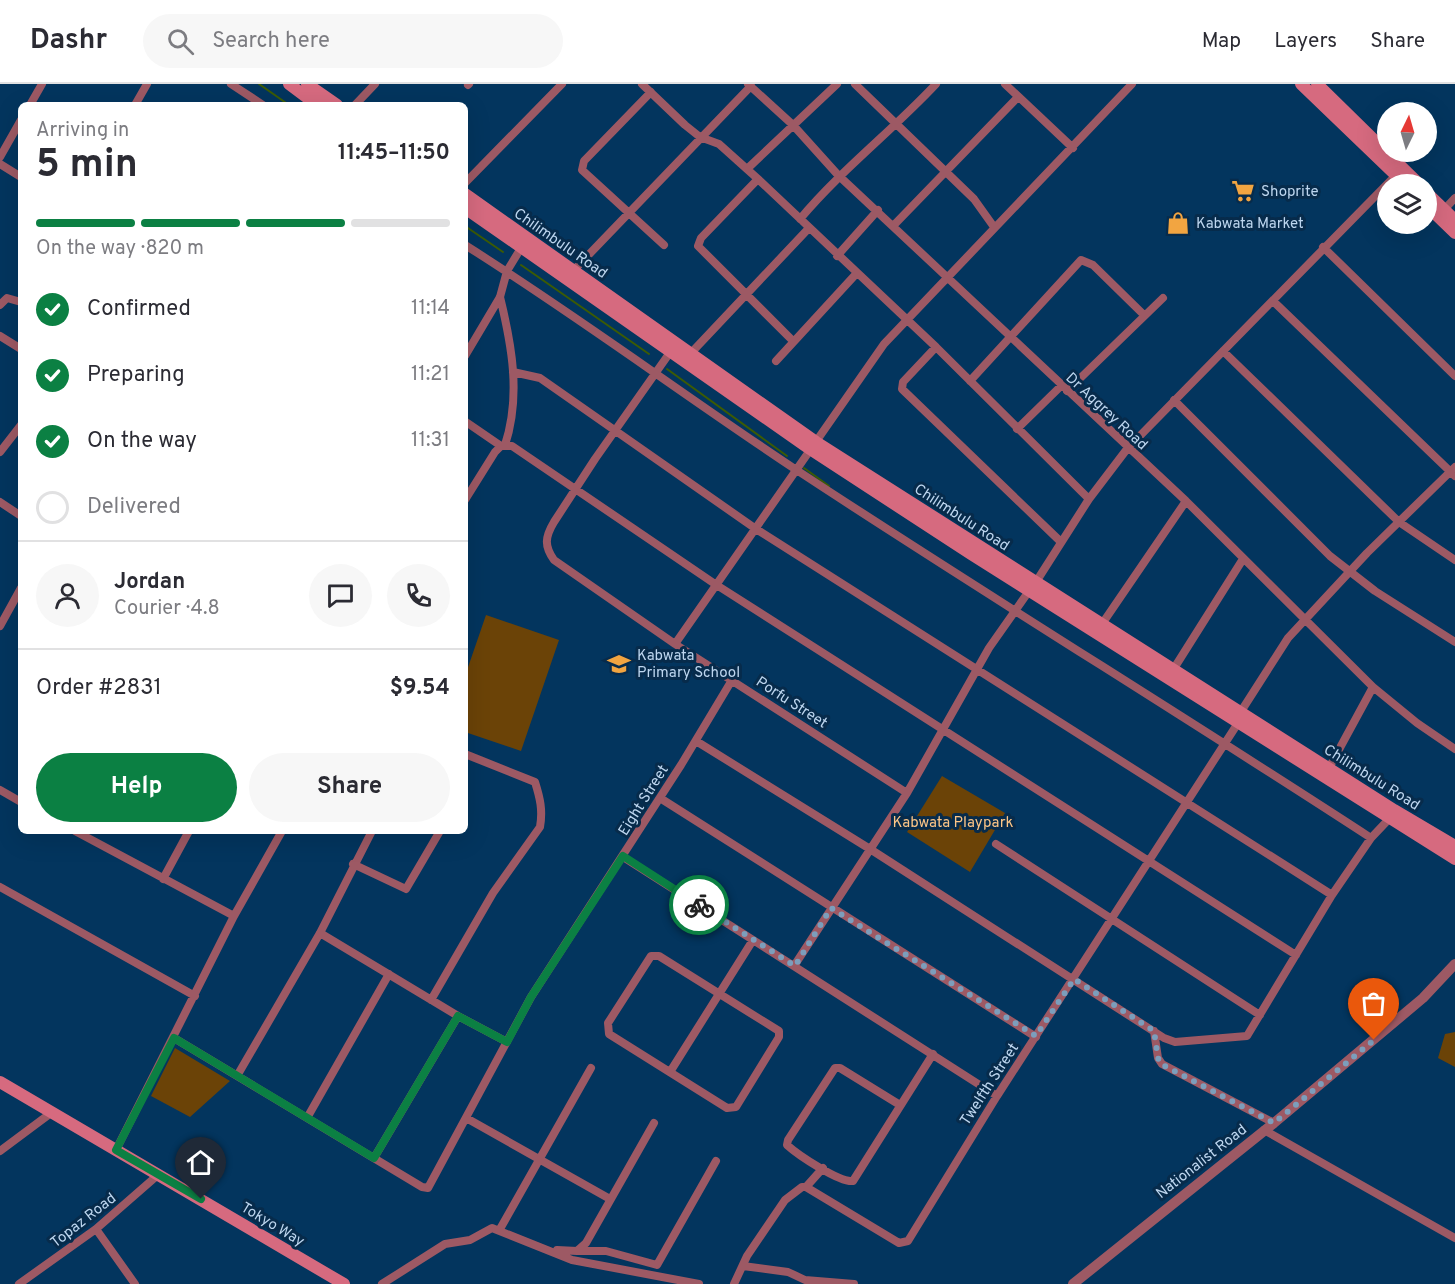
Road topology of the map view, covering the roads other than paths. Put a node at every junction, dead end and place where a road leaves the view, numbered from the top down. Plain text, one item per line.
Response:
1 (42, 84) edge
2 (147, 84) edge
3 (231, 84) edge
4 (290, 84) edge
5 (307, 84) edge
6 (375, 84) edge
7 (562, 84) edge
8 (642, 84) edge
9 (837, 84) edge
10 (855, 84) edge
11 (936, 84) edge
12 (1132, 84) edge
13 (1301, 84) edge
14 (1317, 84) edge
15 (749, 85) edge
16 (1011, 86) edge
17 (651, 92) junction
18 (1018, 97) junction
19 (32, 102) edge
20 (140, 102) edge
21 (258, 102) edge
22 (313, 102) edge
23 (333, 102) edge
24 (358, 102) edge
25 (18, 125) edge
26 (793, 125) junction
27 (896, 125) junction
28 (700, 137) junction
29 (1073, 148) junction
30 (0, 157) edge
31 (0, 164) edge
32 (747, 169) junction
33 (945, 172) junction
34 (1400, 174) edge
35 (1400, 174) edge
36 (18, 175) edge
37 (838, 175) junction
38 (758, 178) junction
39 (468, 180) edge
40 (468, 196) edge
41 (1377, 198) edge
42 (1455, 198) edge
43 (1437, 207) edge
44 (468, 210) edge
45 (878, 210) junction
46 (1437, 211) edge
47 (630, 212) junction
48 (1441, 213) junction
49 (800, 219) junction
50 (1455, 220) edge
51 (894, 225) junction
52 (994, 227) junction
53 (809, 228) junction
54 (1455, 233) edge
55 (664, 245) dead end
56 (468, 247) edge
57 (1323, 247) junction
58 (521, 248) junction
59 (837, 256) junction
60 (574, 270) junction
61 (507, 271) junction
62 (856, 274) junction
63 (947, 276) junction
64 (745, 296) junction
65 (500, 297) junction
66 (1162, 297) dead end
67 (18, 301) edge
68 (1273, 302) junction
69 (0, 304) edge
70 (1144, 315) junction
71 (905, 319) junction
72 (0, 336) edge
73 (1010, 336) junction
74 (793, 341) junction
75 (18, 347) edge
76 (936, 347) junction
77 (468, 351) edge
78 (671, 351) junction
79 (1223, 351) junction
80 (691, 353) junction
81 (776, 361) dead end
82 (513, 372) junction
83 (656, 374) junction
84 (1455, 376) edge
85 (970, 381) junction
86 (1064, 388) junction
87 (1174, 400) junction
88 (468, 423) edge
89 (18, 428) edge
90 (1017, 429) junction
91 (616, 432) junction
92 (503, 445) junction
93 (2, 446) edge
94 (813, 446) junction
95 (1127, 449) junction
96 (797, 470) junction
97 (1453, 471) edge
98 (576, 488) junction
99 (468, 495) edge
100 (1089, 499) junction
101 (1186, 501) junction
102 (0, 502) edge
103 (18, 514) edge
104 (1399, 522) junction
105 (756, 529) junction
106 (1061, 542) junction
107 (1243, 559) junction
108 (1455, 560) edge
109 (1349, 572) junction
110 (715, 584) junction
111 (1032, 586) junction
112 (18, 593) edge
113 (1013, 610) junction
114 (1305, 619) junction
115 (1102, 624) junction
116 (0, 626) edge
117 (1455, 642) edge
118 (675, 644) junction
119 (978, 668) junction
120 (1173, 670) junction
121 (732, 680) junction
122 (1373, 687) junction
123 (1239, 718) junction
124 (944, 730) junction
125 (696, 741) junction
126 (1226, 743) junction
127 (1455, 749) edge
128 (468, 755) edge
129 (1329, 768) junction
130 (0, 790) edge
131 (907, 793) junction
132 (660, 798) junction
133 (18, 800) edge
134 (1188, 803) junction
135 (1389, 819) junction
136 (80, 834) edge
137 (97, 834) edge
138 (187, 834) edge
139 (280, 834) edge
140 (370, 834) edge
141 (438, 834) edge
142 (1371, 838) junction
143 (93, 841) junction
144 (996, 844) dead end
145 (1455, 846) edge
146 (870, 849) junction
147 (623, 856) junction
148 (1455, 859) edge
149 (1151, 860) junction
150 (353, 864) junction
151 (163, 879) junction
152 (0, 886) edge
153 (1332, 895) junction
154 (831, 908) junction
155 (234, 916) junction
156 (1113, 918) junction
157 (320, 933) junction
158 (753, 940) junction
159 (1296, 955) junction
160 (1455, 964) edge
161 (795, 966) junction
162 (389, 974) junction
163 (1074, 979) junction
164 (720, 995) junction
165 (195, 996) junction
166 (431, 999) junction
167 (1260, 1015) junction
168 (458, 1016) junction
169 (1154, 1031) junction
170 (1036, 1036) junction
171 (174, 1038) junction
172 (507, 1042) junction
173 (933, 1053) junction
174 (591, 1068) dead end
175 (670, 1072) junction
176 (237, 1076) junction
177 (0, 1082) edge
178 (997, 1096) junction
179 (900, 1105) junction
180 (51, 1113) junction
181 (307, 1118) junction
182 (468, 1119) junction
183 (654, 1123) dead end
184 (1274, 1123) junction
185 (1264, 1130) junction
186 (116, 1150) junction
187 (0, 1151) edge
188 (374, 1158) junction
189 (538, 1160) junction
190 (716, 1161) dead end
191 (823, 1168) junction
192 (159, 1174) junction
193 (806, 1187) junction
194 (610, 1199) junction
195 (96, 1229) junction
196 (500, 1229) junction
197 (1455, 1238) edge
198 (542, 1247) junction
199 (577, 1251) junction
200 (743, 1266) junction
201 (20, 1284) edge
202 (135, 1284) edge
203 (345, 1284) edge
204 (382, 1284) edge
205 (699, 1284) edge
206 (734, 1284) edge
207 (854, 1284) edge
208 (1072, 1284) edge

1 - 19 street
2 - 20 street
3 - 21 street
4 - 22 main road
5 - 23 main road
6 - 24 street
7 - 39 street
8 - 17 street
9 - 26 street
10 - 27 street
11 - 27 street
12 - 29 street
13 - 34 main road
14 - 35 main road
15 - 26 street, Dr Aggrey Road
15 - 28 street
16 - 18 street
17 - 28 street
17 - 47 street
18 - 29 street
18 - 33 street
25 - 30 street
26 - 32 street
26 - 37 street, Dr Aggrey Road
27 - 33 street
27 - 37 street
28 - 32 street
28 - 47 street
29 - 52 street
31 - 36 street
32 - 38 street
33 - 51 street
33 - 52 street
37 - 45 street, Dr Aggrey Road
37 - 49 street
38 - 49 street
38 - 64 street
40 - 60 main road, Chilimbulu Road
41 - 57 street
42 - 48 street
43 - 48 main road
44 - 58 main road, Chilimbulu Road
45 - 51 street, Dr Aggrey Road
45 - 59 street
46 - 48 main road
47 - 55 street
47 - 60 street
48 - 50 main road
48 - 54 main road
49 - 53 street
51 - 63 street, Dr Aggrey Road
52 - 63 street
53 - 59 street
53 - 64 street
56 - 61 street
57 - 68 street
57 - 84 street
58 - 61 street
58 - 78 main road, Chilimbulu Road
59 - 62 street
60 - 80 main road, Chilimbulu Road
61 - 65 street
61 - 83 street
62 - 71 street
62 - 74 street
63 - 71 street
63 - 73 street, Dr Aggrey Road
64 - 74 street
64 - 80 street
65 - 77 street
65 - 82 street
66 - 70 street
67 - 69 street
68 - 79 street
68 - 97 street
70 - 73 street
70 - 86 street
71 - 76 street
71 - 94 street
72 - 75 street
73 - 85 street
73 - 86 street, Dr Aggrey Road
74 - 81 street
76 - 85 street
76 - 106 street
78 - 83 street
78 - 94 main road, Chilimbulu Road
79 - 87 street
79 - 104 street
80 - 94 main road, Chilimbulu Road
82 - 91 street
82 - 92 street
83 - 91 street
83 - 96 street
85 - 90 street
86 - 90 street
86 - 95 street, Dr Aggrey Road
87 - 95 street
87 - 109 street
88 - 92 street
89 - 93 street
90 - 100 street
91 - 98 street
91 - 105 street
92 - 98 street
92 - 99 street
94 - 96 street
94 - 111 main road, Chilimbulu Road
95 - 100 street
95 - 101 street, Dr Aggrey Road
96 - 105 street
96 - 113 street
97 - 104 street, Twelfth Street
98 - 110 street
98 - 118 street, Porfu Street
100 - 106 street
101 - 107 street, Dr Aggrey Road
101 - 115 street
102 - 103 street
104 - 108 street
104 - 109 street, Twelfth Street
105 - 110 street
105 - 119 street
106 - 111 street
107 - 114 street, Dr Aggrey Road
107 - 120 street
109 - 114 street, Twelfth Street
109 - 117 street
110 - 118 street
110 - 124 street
111 - 113 street
111 - 115 main road, Chilimbulu Road
111 - 123 main road, Chilimbulu Road
112 - 116 street
113 - 119 street
113 - 126 street
114 - 122 street, Dr Aggrey Road
114 - 123 street, Twelfth Street
115 - 120 main road, Chilimbulu Road
118 - 121 street, Porfu Street
119 - 124 street
119 - 134 street
120 - 123 main road, Chilimbulu Road
121 - 125 street, Eight Street
121 - 131 street, Porfu Street
122 - 127 street, Dr Aggrey Road
122 - 129 street
123 - 126 street, Twelfth Street
123 - 129 main road, Chilimbulu Road
123 - 135 main road, Chilimbulu Road
124 - 131 street
124 - 149 street
125 - 132 street, Eight Street
125 - 146 street
126 - 134 street, Twelfth Street
126 - 142 street
128 - 166 street
129 - 145 main road, Chilimbulu Road
130 - 133 street
131 - 146 street
132 - 147 street, Eight Street
132 - 154 street
134 - 149 street, Twelfth Street
134 - 153 street
135 - 142 street
135 - 148 main road, Chilimbulu Road
136 - 143 street
137 - 143 street
138 - 151 street
139 - 155 street
140 - 150 street
141 - 150 street
142 - 153 street
143 - 151 street
144 - 156 street
146 - 154 street
146 - 163 street
147 - 158 street
147 - 172 street, Eight Street
149 - 156 street, Twelfth Street
149 - 159 street
150 - 157 street
151 - 155 street
152 - 165 street
153 - 159 street
154 - 161 street
154 - 170 street
155 - 165 street
156 - 163 street, Twelfth Street
156 - 167 street
157 - 162 street
157 - 176 street
158 - 161 street
158 - 164 street
159 - 167 street
160 - 184 street, Nationalist Road
161 - 173 street
162 - 166 street
162 - 181 street
163 - 169 street
163 - 170 street, Twelfth Street
164 - 175 street
164 - 175 street
164 - 175 street
165 - 171 street
166 - 168 street
167 - 169 street
168 - 172 street
168 - 188 street
169 - 184 street
170 - 178 street, Twelfth Street
171 - 176 street
171 - 186 street
172 - 182 street, Eight Street
173 - 178 street
173 - 179 street
174 - 189 street
176 - 181 street
177 - 180 main road, Tokyo Way
178 - 193 street, Twelfth Street
179 - 191 street
179 - 191 street
180 - 186 main road, Tokyo Way
180 - 187 street
181 - 188 street
182 - 188 street, Eight Street
182 - 189 street
183 - 194 street
184 - 185 street, Nationalist Road
185 - 197 street
185 - 208 street, Nationalist Road
186 - 192 main road, Tokyo Way
189 - 194 street
189 - 196 street
190 - 199 street
191 - 193 street
192 - 195 street, Topaz Road
192 - 203 main road, Tokyo Way
193 - 200 street
194 - 199 street
195 - 201 street, Topaz Road
195 - 202 street
196 - 198 street
196 - 204 street
198 - 199 street
198 - 205 street
200 - 206 street
200 - 207 street

